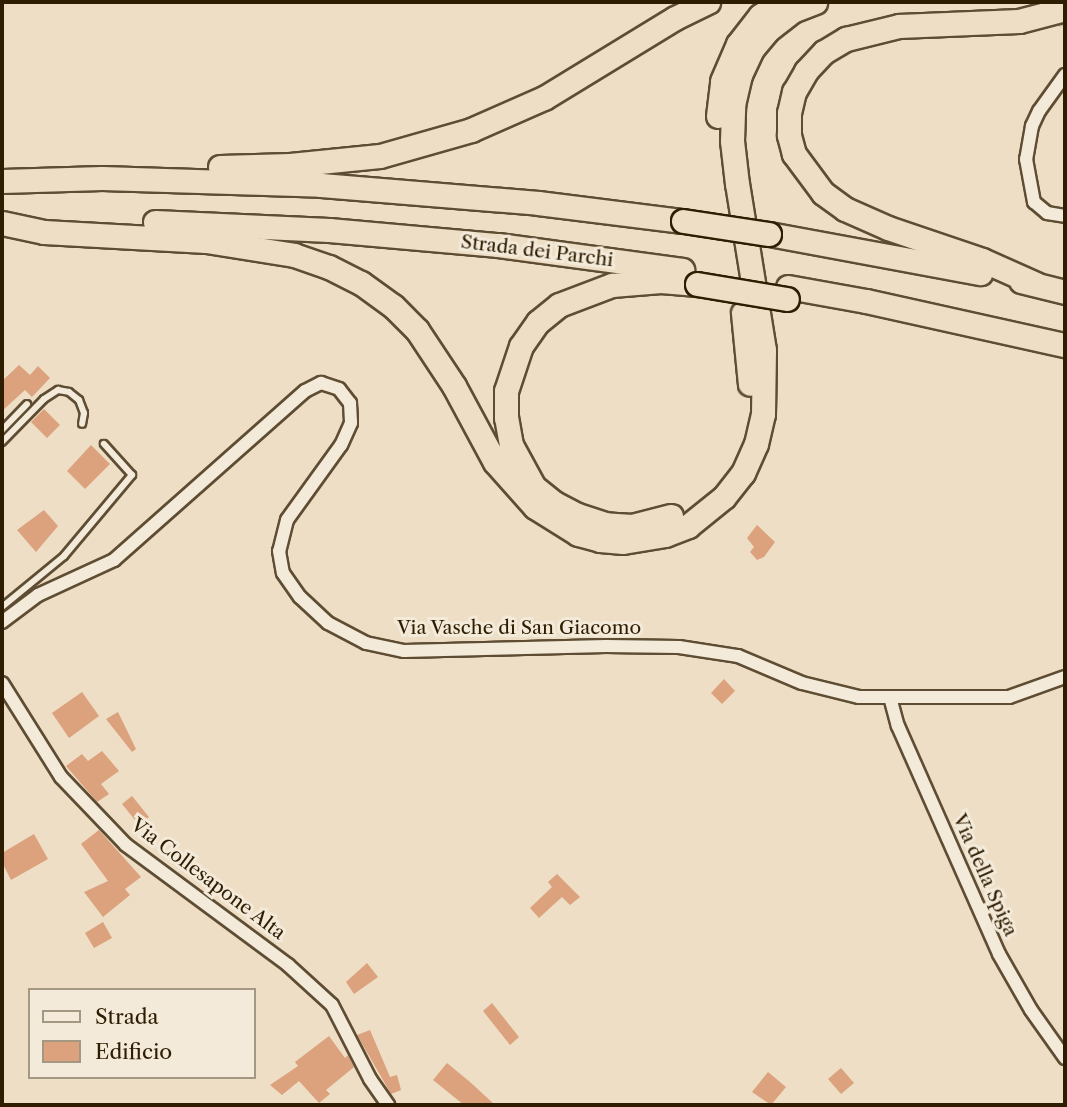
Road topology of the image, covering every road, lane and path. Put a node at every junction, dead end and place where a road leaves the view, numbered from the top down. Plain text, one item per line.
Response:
1 (708, 2) edge
2 (780, 2) edge
3 (815, 2) edge
4 (1065, 9) edge
5 (1065, 75) edge
6 (102, 178) junction
7 (2, 181) edge
8 (1065, 216) edge
9 (2, 221) edge
10 (698, 278) junction
11 (1036, 284) junction
12 (1065, 292) edge
13 (1065, 345) edge
14 (27, 404) dead end
15 (82, 424) dead end
16 (2, 430) edge
17 (2, 442) edge
18 (104, 444) dead end
19 (2, 607) edge
20 (2, 621) edge
21 (1065, 677) edge
22 (2, 683) edge
23 (890, 697) junction
24 (1065, 1058) edge
25 (388, 1105) edge

1 - 6 highway
2 - 10 highway
3 - 9 highway
4 - 11 highway
5 - 8 street
6 - 7 highway
6 - 11 highway, bridge
9 - 10 highway, Strada dei Parchi
10 - 13 highway, Strada dei Parchi
11 - 12 highway
14 - 16 lane
15 - 17 lane
18 - 19 lane
20 - 23 street, Via Vasche di San Giacomo
21 - 23 street, Via Vasche di San Giacomo
22 - 25 street, Via Collesapone Alta
23 - 24 street, Via della Spiga

